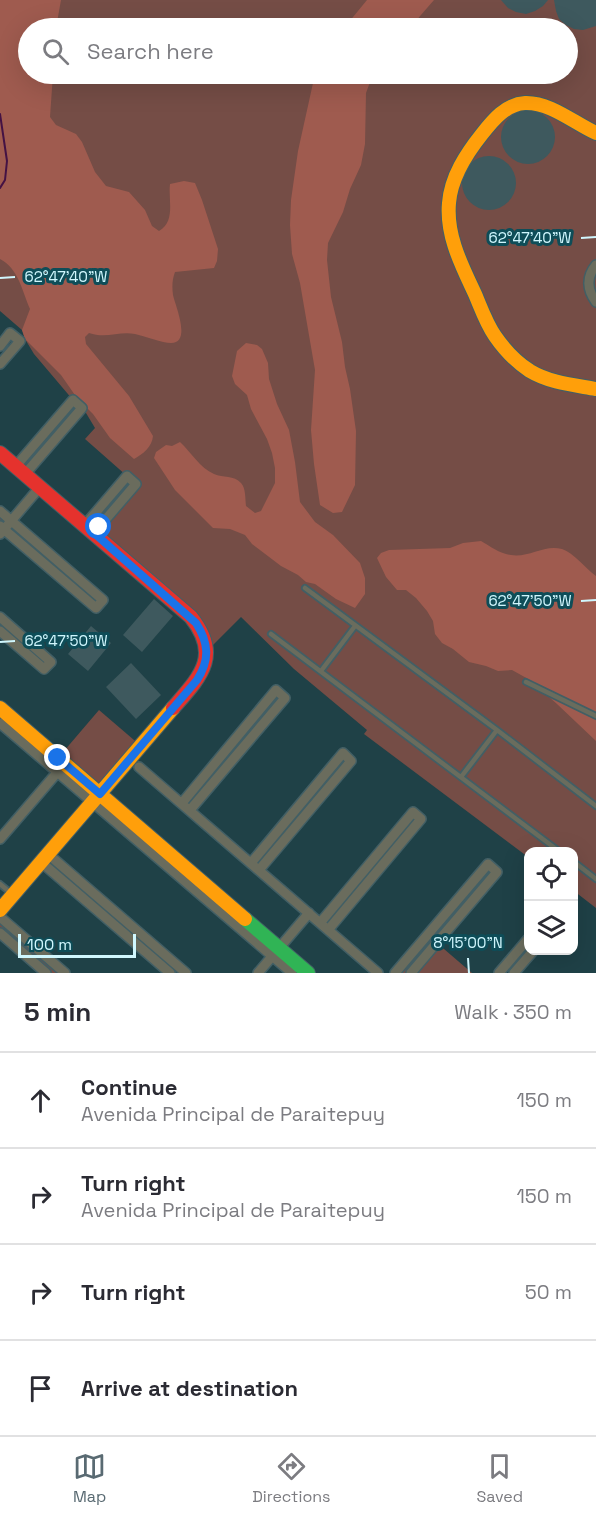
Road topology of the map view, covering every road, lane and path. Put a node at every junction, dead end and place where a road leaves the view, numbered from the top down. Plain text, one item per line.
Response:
1 (596, 133) edge
2 (596, 265) edge
3 (596, 302) edge
4 (0, 346) edge
5 (0, 364) edge
6 (596, 389) edge
7 (0, 453) edge
8 (20, 470) junction
9 (40, 487) junction
10 (0, 511) edge
11 (12, 521) junction
12 (89, 529) junction
13 (1, 530) edge
14 (305, 588) dead end
15 (0, 617) edge
16 (356, 626) junction
17 (0, 631) edge
18 (271, 634) dead end
19 (321, 671) junction
20 (526, 682) dead end
21 (2, 716) edge
22 (596, 716) edge
23 (497, 730) junction
24 (139, 767) dead end
25 (61, 768) junction
26 (461, 777) junction
27 (96, 798) junction
28 (182, 803) junction
29 (596, 806) edge
30 (190, 810) junction
31 (0, 839) edge
32 (553, 847) edge
33 (45, 858) junction
34 (251, 863) junction
35 (578, 866) edge
36 (596, 868) edge
37 (259, 870) junction
38 (594, 877) edge
39 (0, 884) edge
40 (13, 895) junction
41 (0, 910) edge
42 (309, 913) junction
43 (0, 917) edge
44 (320, 923) junction
45 (134, 929) junction
46 (328, 930) junction
47 (0, 933) edge
48 (128, 937) junction
49 (524, 944) edge
50 (276, 952) junction
51 (530, 955) edge
52 (46, 973) edge
53 (65, 973) edge
54 (170, 973) edge
55 (186, 973) edge
56 (258, 973) edge
57 (292, 973) edge
58 (308, 973) edge
59 (378, 973) edge
60 (395, 973) edge
61 (411, 973) edge
62 (499, 973) edge
63 (514, 973) edge

1 - 6 street
2 - 3 street
4 - 5 street
7 - 8 street
8 - 8 street
8 - 9 street
9 - 11 street
9 - 12 street
10 - 11 street
11 - 13 street
11 - 13 street
12 - 12 street
12 - 27 street
14 - 16 lane
15 - 17 street
16 - 19 lane
16 - 23 lane
18 - 19 lane
19 - 26 lane
20 - 22 lane
21 - 25 street
23 - 26 lane
23 - 29 lane
24 - 28 street
25 - 27 street
25 - 31 street
26 - 32 lane
27 - 33 street
27 - 50 street
28 - 30 street
28 - 30 street
30 - 34 street
33 - 40 street
33 - 45 street
33 - 48 street
34 - 37 street
34 - 37 street
35 - 38 lane
36 - 38 lane
37 - 42 street
39 - 40 lane
40 - 41 street
42 - 44 street
42 - 50 street
43 - 53 street
44 - 46 street
44 - 46 street
45 - 48 street
45 - 55 street
46 - 59 street
47 - 52 street
48 - 54 street
49 - 62 street
50 - 56 street
50 - 57 street
50 - 58 street
51 - 63 street
60 - 61 street

